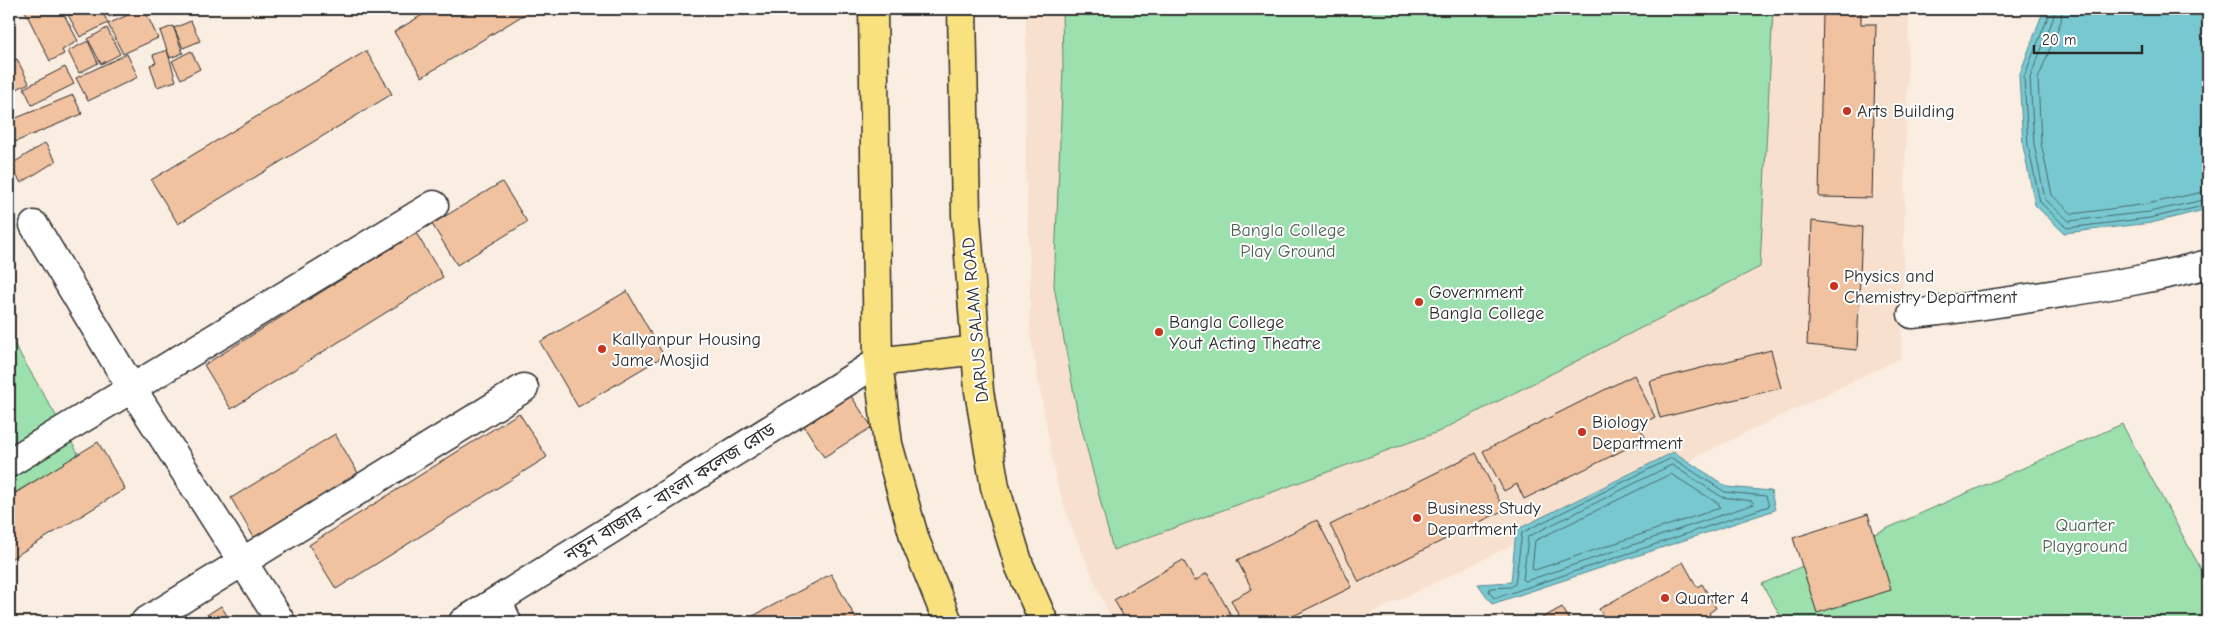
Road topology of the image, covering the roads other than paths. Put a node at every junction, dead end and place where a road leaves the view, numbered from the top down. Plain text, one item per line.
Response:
1 (873, 9) edge
2 (962, 9) edge
3 (434, 205) dead end
4 (34, 225) dead end
5 (2208, 264) edge
6 (1912, 314) dead end
7 (976, 350) junction
8 (878, 362) junction
9 (132, 387) junction
10 (524, 388) dead end
11 (9, 463) edge
12 (243, 560) junction
13 (502, 611) edge
14 (145, 622) edge
15 (281, 622) edge
16 (463, 622) edge
17 (948, 622) edge
18 (1044, 622) edge

1 - 8 main road
2 - 7 main road, DARUS SALAM ROAD
3 - 9 street
4 - 9 street
5 - 6 street
7 - 8 main road
7 - 18 main road, DARUS SALAM ROAD
8 - 13 street, নতুন বাজার - বাংলা কলেজ রোড
8 - 17 main road
9 - 11 street
9 - 12 street
10 - 12 street
12 - 14 street
12 - 15 street
13 - 16 street, নতুন বাজার - বাংলা কলেজ রোড

